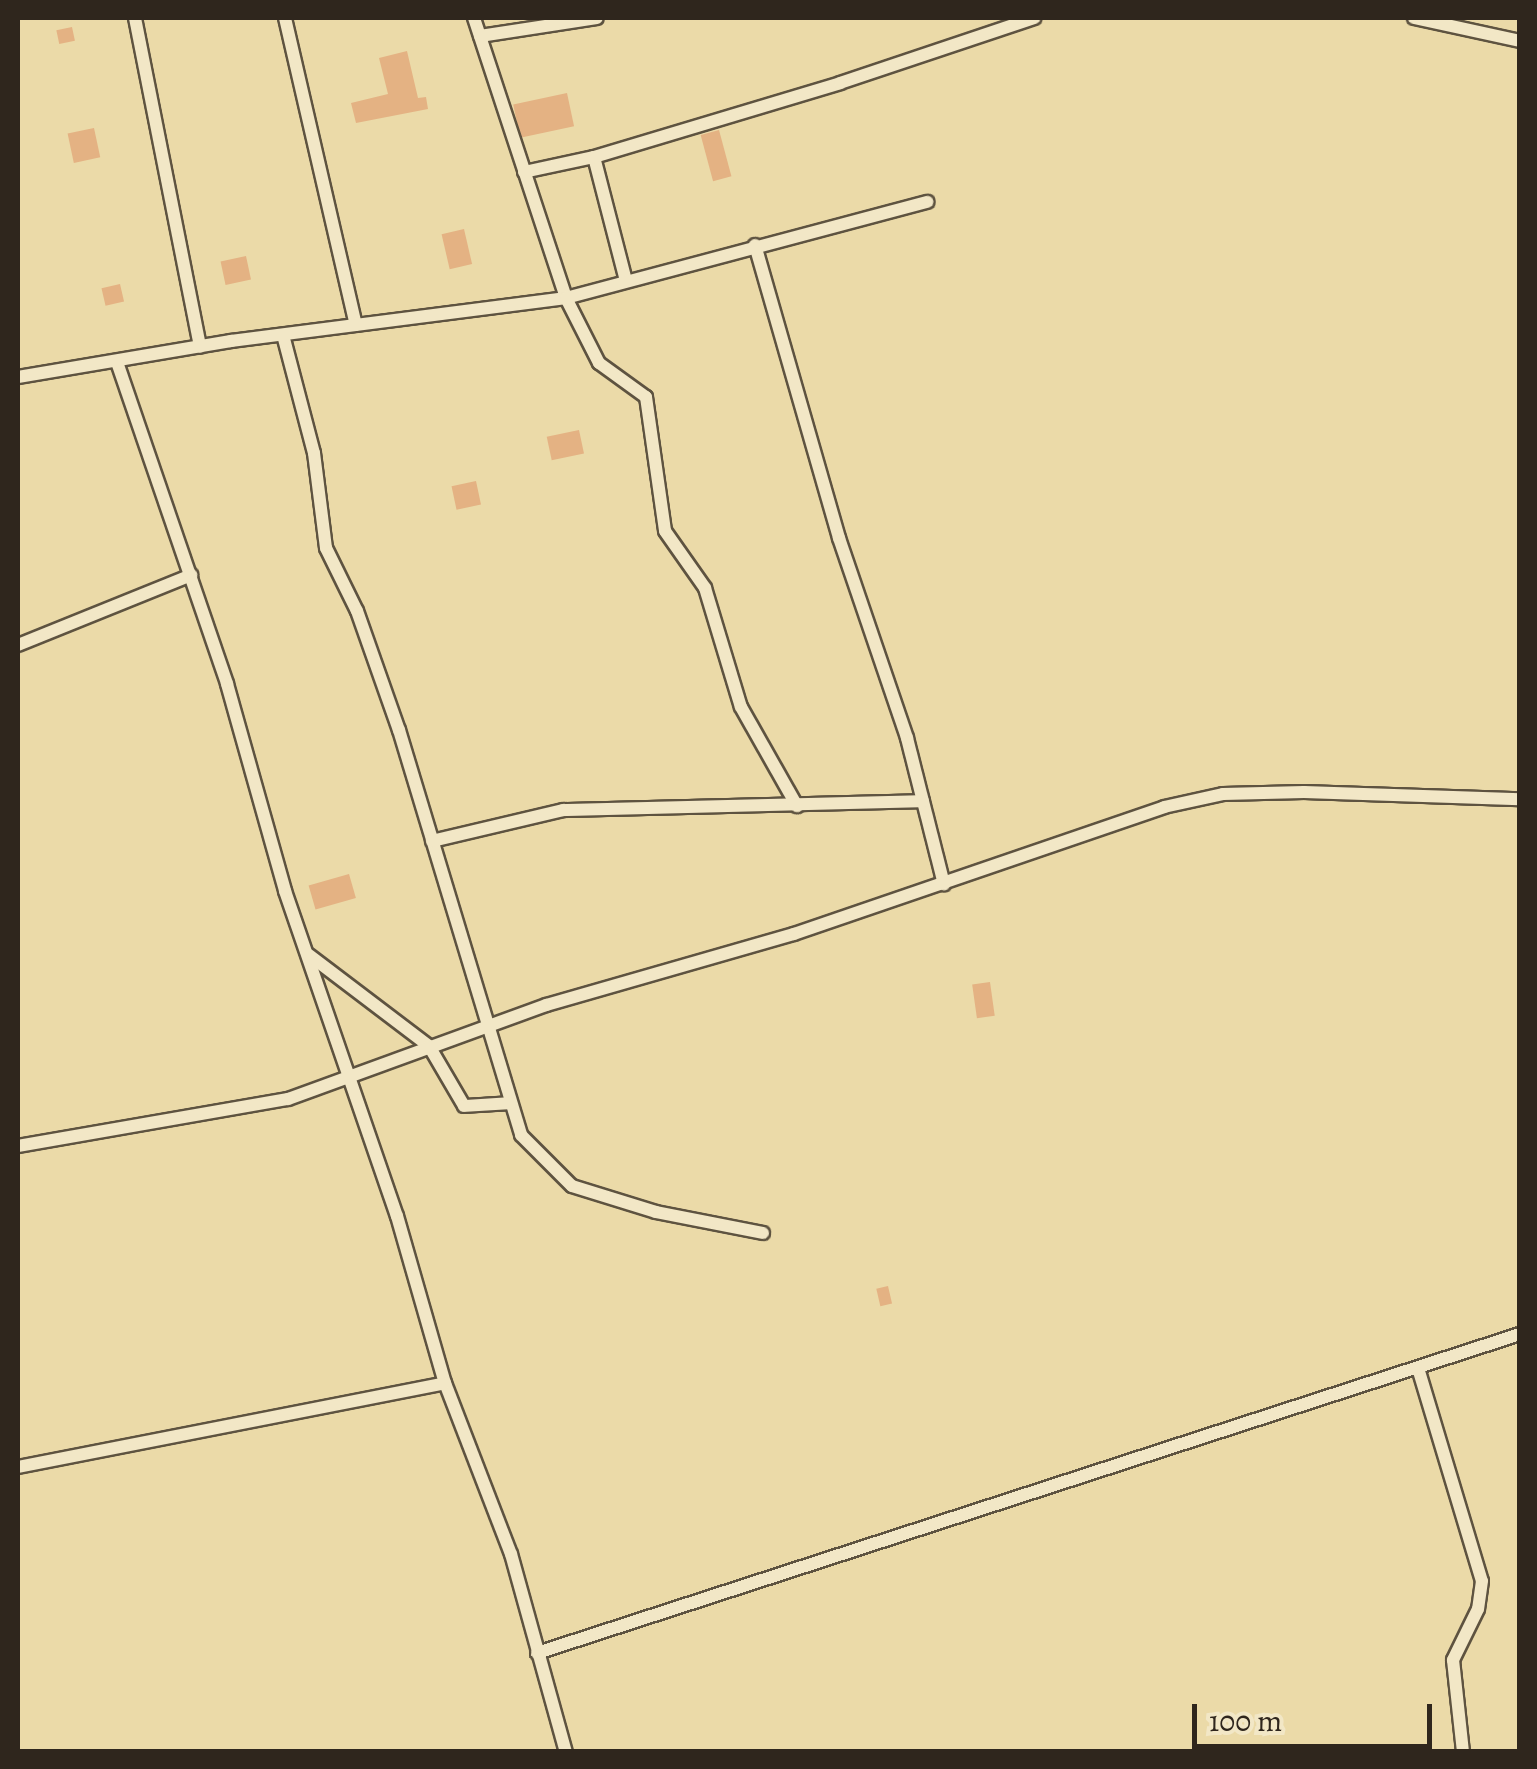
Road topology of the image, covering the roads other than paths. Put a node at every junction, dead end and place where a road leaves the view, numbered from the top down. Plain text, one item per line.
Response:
1 (135, 18) edge
2 (285, 18) edge
3 (474, 18) edge
4 (597, 18) edge
5 (1034, 18) edge
6 (1414, 18) edge
7 (480, 36) junction
8 (1520, 41) edge
9 (594, 157) junction
10 (524, 172) junction
11 (927, 202) dead end
12 (755, 245) junction
13 (626, 281) junction
14 (566, 298) junction
15 (356, 326) junction
16 (284, 335) junction
17 (200, 346) junction
18 (117, 362) junction
19 (18, 377) edge
20 (191, 575) junction
21 (18, 646) edge
22 (1520, 798) edge
23 (923, 800) junction
24 (798, 806) junction
25 (432, 841) junction
26 (944, 884) junction
27 (308, 954) junction
28 (488, 1026) junction
29 (429, 1046) junction
30 (350, 1076) junction
31 (510, 1103) junction
32 (18, 1146) edge
33 (763, 1233) dead end
34 (1520, 1334) edge
35 (1418, 1368) junction
36 (445, 1383) junction
37 (18, 1467) edge
38 (536, 1653) junction
39 (566, 1752) edge
40 (1463, 1752) edge

1 - 17 street
2 - 15 street
3 - 7 street
4 - 7 street
5 - 9 street
6 - 8 street
7 - 10 street
9 - 10 street
9 - 13 street
10 - 14 street
11 - 12 street
12 - 13 street
12 - 23 street
13 - 14 street
14 - 15 street
14 - 24 street
15 - 16 street
16 - 17 street
16 - 25 street
17 - 18 street
18 - 19 street
18 - 20 street
20 - 21 street
20 - 27 street
22 - 26 street
23 - 24 street
23 - 26 street
24 - 25 street
25 - 28 street
26 - 28 street
27 - 29 street
27 - 30 street
28 - 29 street
28 - 31 street
29 - 30 street
29 - 31 street
30 - 32 street
30 - 36 street
31 - 33 street
34 - 35 street
35 - 38 street
35 - 40 street
36 - 37 street
36 - 38 street
38 - 39 street

